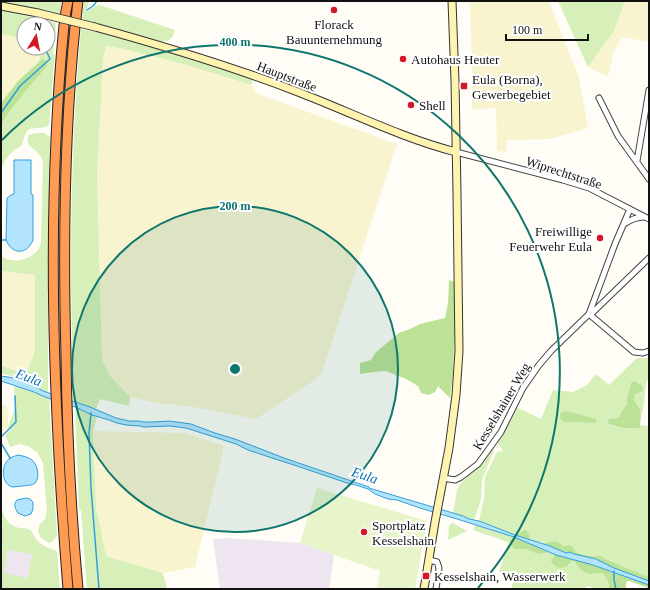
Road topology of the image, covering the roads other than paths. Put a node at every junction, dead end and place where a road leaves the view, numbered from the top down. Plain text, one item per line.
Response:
1 (68, 1) edge
2 (78, 1) edge
3 (452, 1) edge
4 (1, 6) edge
5 (649, 90) edge
6 (599, 98) dead end
7 (456, 152) junction
8 (468, 155) joint
9 (637, 161) junction
10 (649, 179) edge
11 (630, 209) junction
12 (647, 218) edge
13 (623, 225) junction
14 (649, 258) edge
15 (589, 315) junction
16 (649, 351) edge
17 (443, 478) junction
18 (429, 560) junction
19 (68, 589) edge
20 (78, 589) edge
21 (424, 589) edge
22 (436, 589) edge

1 - 19 highway
2 - 20 highway
3 - 7 main road
4 - 7 main road, Hauptstraße, bridge
5 - 9 street
6 - 9 street
7 - 8 street, Hauptstraße
7 - 17 main road
8 - 11 street, Wiprechtstraße
9 - 10 street
11 - 12 street, Wiprechtstraße
11 - 13 street, Kesselshainer Weg
12 - 13 street
13 - 15 street, Kesselshainer Weg
14 - 15 street
15 - 16 street
15 - 17 street, Kesselshainer Weg
17 - 18 main road
18 - 21 main road
18 - 22 street

